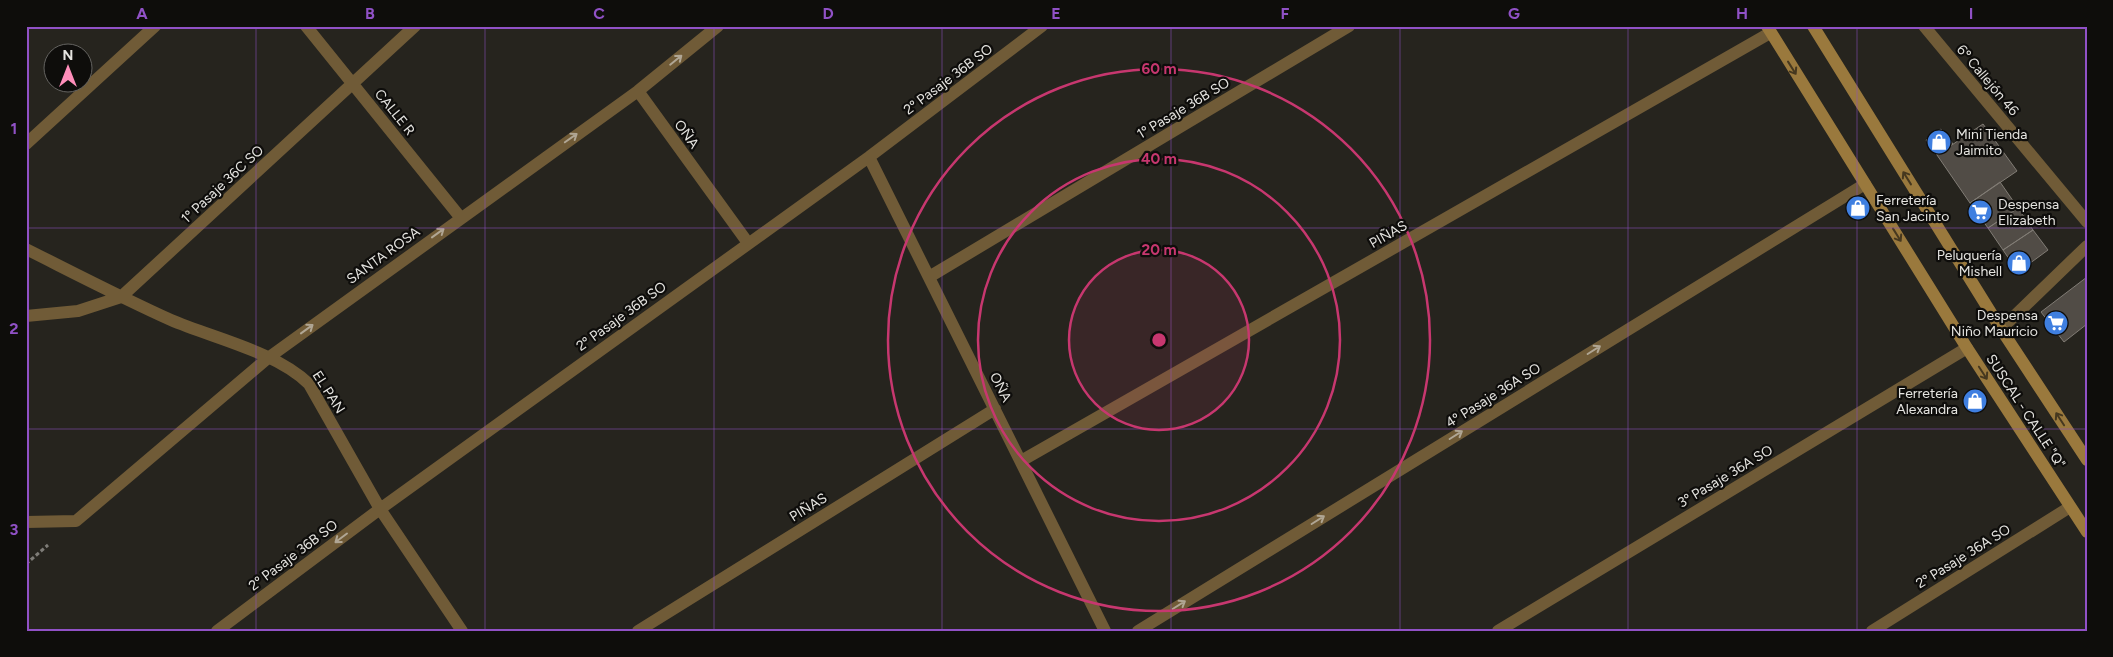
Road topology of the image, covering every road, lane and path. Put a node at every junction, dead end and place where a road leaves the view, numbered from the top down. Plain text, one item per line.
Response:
1 (155, 26) edge
2 (306, 26) edge
3 (415, 26) edge
4 (718, 26) edge
5 (1042, 26) edge
6 (1350, 26) edge
7 (1813, 26) edge
8 (1924, 26) edge
9 (1769, 29) edge
10 (352, 84) junction
11 (638, 91) junction
12 (26, 144) edge
13 (869, 157) junction
14 (1865, 184) junction
15 (460, 217) junction
16 (2087, 222) edge
17 (748, 243) junction
18 (2087, 246) edge
19 (26, 249) edge
20 (929, 277) junction
21 (121, 297) junction
22 (26, 316) edge
23 (2001, 329) junction
24 (1967, 348) junction
25 (268, 358) junction
26 (995, 409) junction
27 (2087, 460) edge
28 (1021, 461) junction
29 (2070, 506) junction
30 (380, 508) junction
31 (26, 522) edge
32 (2087, 532) edge
33 (217, 631) edge
34 (462, 631) edge
35 (638, 631) edge
36 (1106, 631) edge
37 (1138, 631) edge
38 (1498, 631) edge
39 (1872, 631) edge

1 - 12 street
2 - 10 street, CALLE R
3 - 10 street, 1º Pasaje 36C SO
11 -> 4 street, SANTA ROSA
5 - 13 street, 2º Pasaje 36B SO
6 - 20 street, 1º Pasaje 36B SO
23 -> 7 main road, SUSCAL - CALLE "Q"
8 - 16 street, 6º Callejón 46
9 -> 14 main road, SUSCAL - CALLE "Q"
9 - 28 street, PIÑAS
10 - 15 street, CALLE R
10 - 21 street, 1º Pasaje 36C SO
15 -> 11 street, SANTA ROSA
11 - 17 street, OÑA
13 - 17 street, 2º Pasaje 36B SO
13 - 20 street, OÑA
14 -> 24 main road, SUSCAL - CALLE "Q"
37 -> 14 street, 4º Pasaje 36A SO
25 -> 15 street, SANTA ROSA
17 - 30 street, 2º Pasaje 36B SO
18 - 23 street
19 - 21 street, EL PAN
20 - 26 street, OÑA
21 - 22 street, 1º Pasaje 36C SO
21 - 25 street, EL PAN
27 -> 23 main road, SUSCAL - CALLE "Q"
24 -> 29 main road, SUSCAL - CALLE "Q"
24 - 38 street, 3º Pasaje 36A SO
25 - 30 street, EL PAN
25 - 31 street, SANTA ROSA
26 - 28 street, OÑA
26 - 35 street, PIÑAS
28 - 36 street, OÑA
29 - 32 main road, SUSCAL - CALLE "Q"
29 - 39 street, 2º Pasaje 36A SO
30 -> 33 street, 2º Pasaje 36B SO
30 - 34 street, EL PAN

